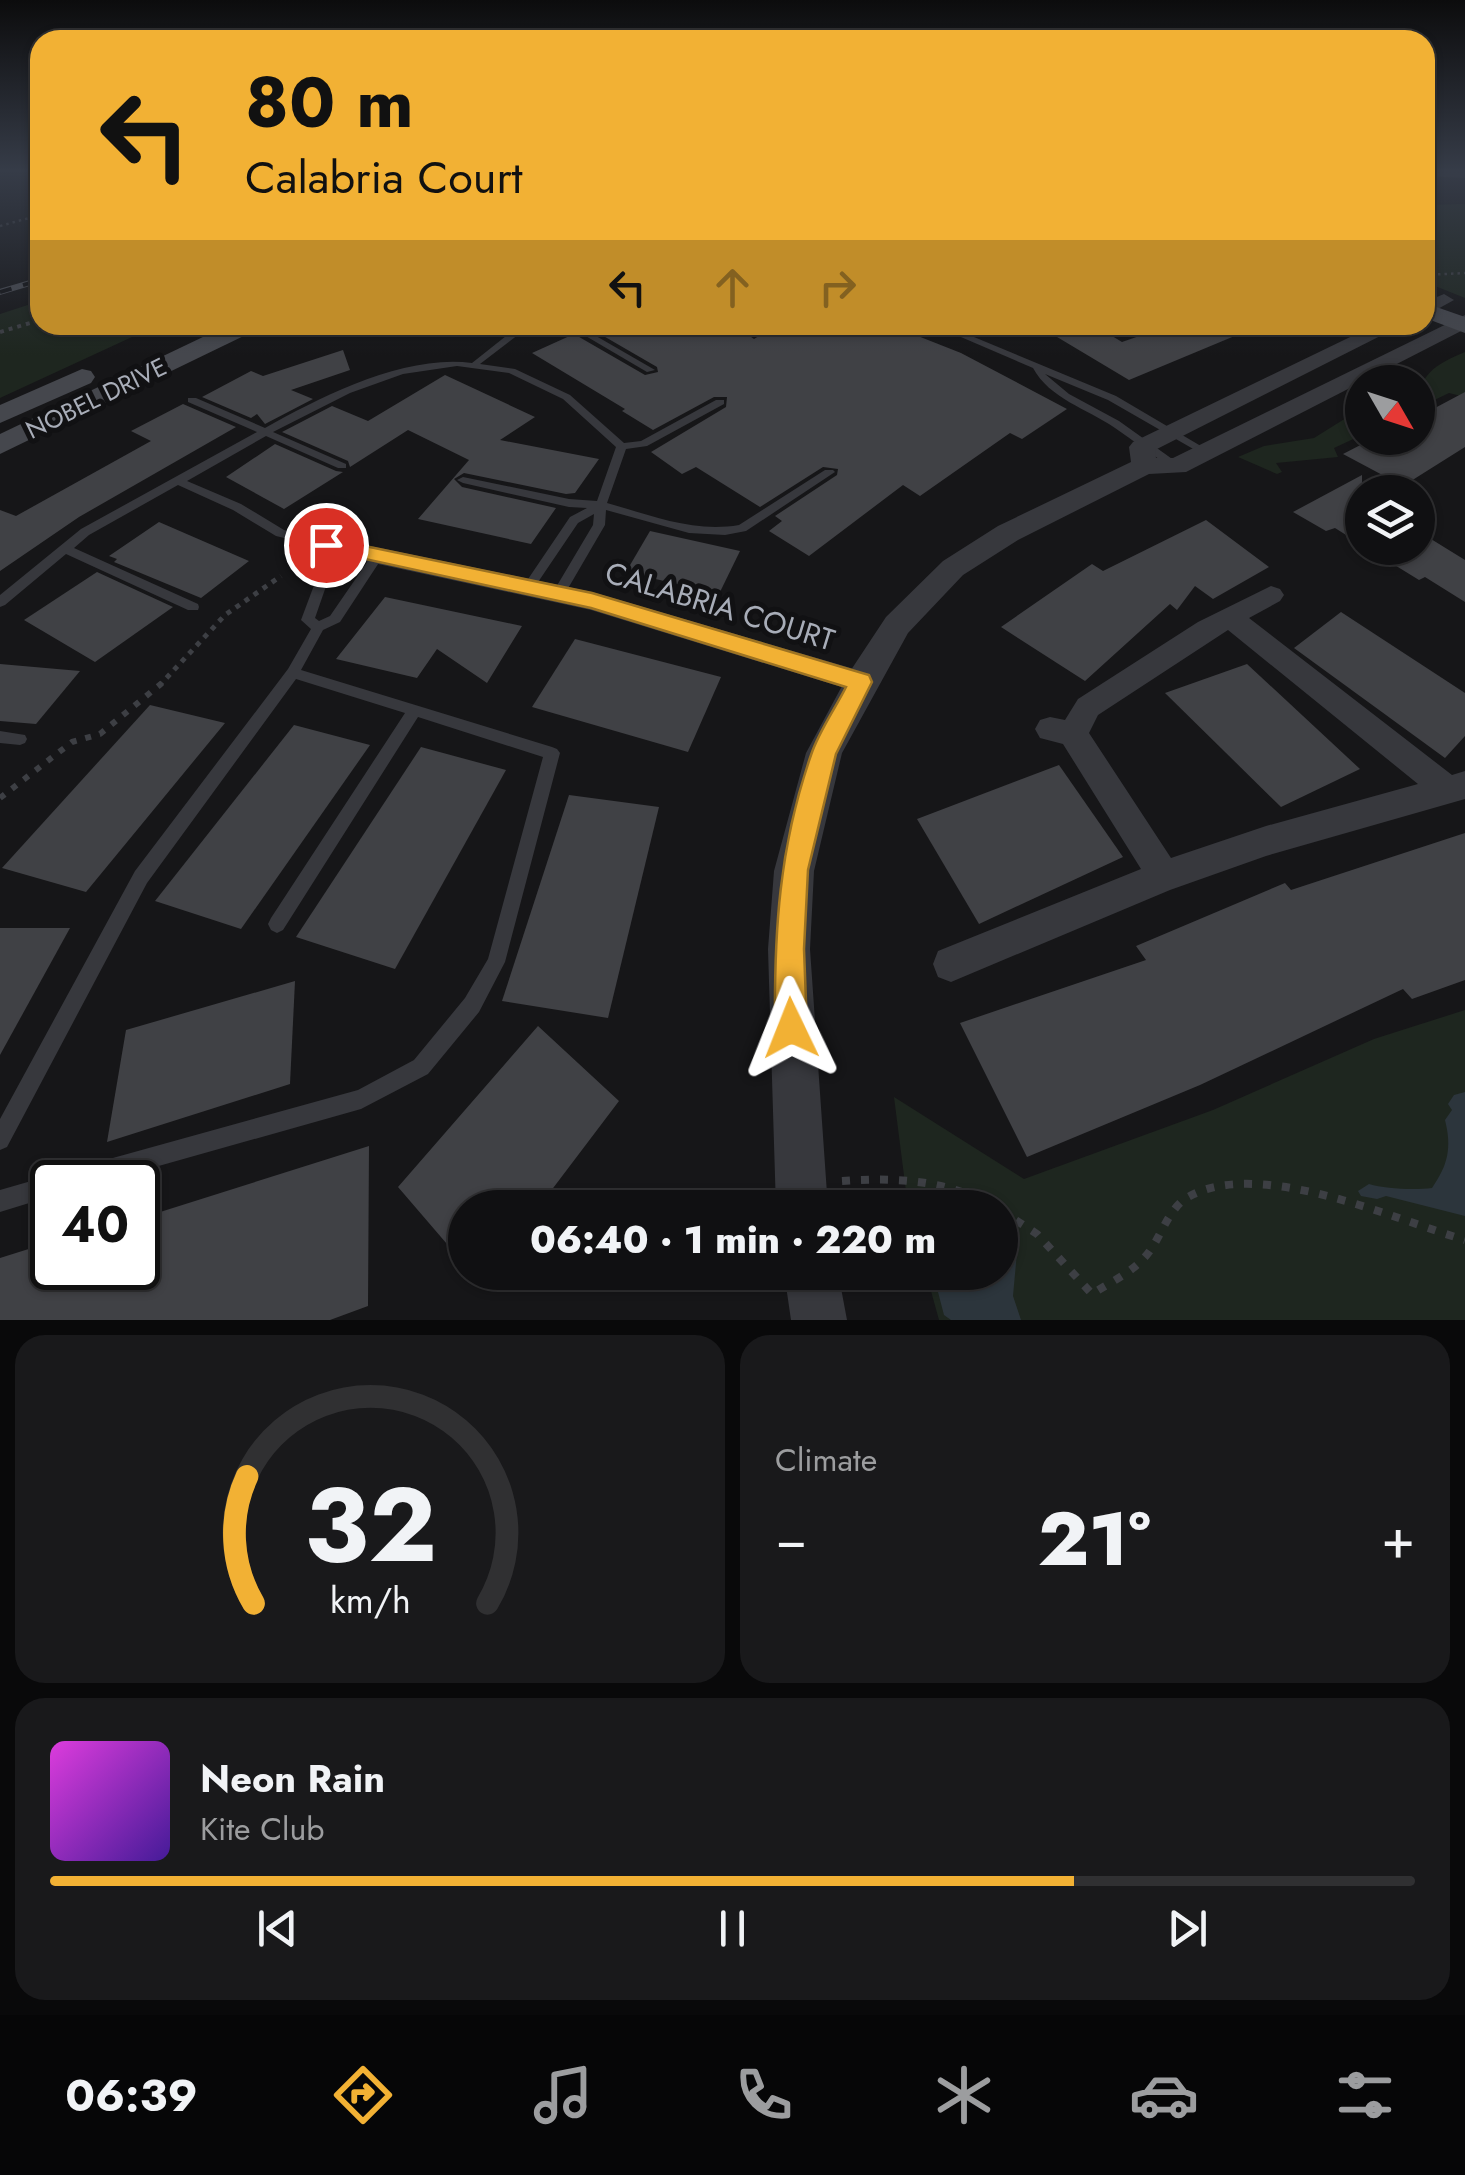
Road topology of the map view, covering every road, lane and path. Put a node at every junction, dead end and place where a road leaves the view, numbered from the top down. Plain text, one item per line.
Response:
1 (1465, 274) edge
2 (1435, 275) edge
3 (30, 323) edge
4 (0, 332) edge
5 (171, 335) edge
6 (227, 335) edge
7 (510, 335) edge
8 (588, 335) edge
9 (960, 335) edge
10 (1371, 335) edge
11 (1407, 335) edge
12 (476, 362) junction
13 (1037, 369) junction
14 (650, 370) dead end
15 (192, 400) dead end
16 (720, 402) dead end
17 (0, 415) edge
18 (269, 432) junction
19 (1169, 432) junction
20 (0, 446) edge
21 (622, 446) junction
22 (1206, 452) junction
23 (1143, 456) junction
24 (342, 466) dead end
25 (829, 472) dead end
26 (463, 480) dead end
27 (178, 482) junction
28 (601, 504) junction
29 (326, 545) junction
30 (64, 548) junction
31 (376, 558) junction
32 (282, 576) dead end
33 (528, 588) junction
34 (558, 594) junction
35 (3, 595) edge
36 (1272, 595) dead end
37 (193, 607) dead end
38 (1232, 618) junction
39 (318, 627) junction
40 (293, 673) junction
41 (860, 682) junction
42 (415, 710) junction
43 (0, 737) edge
44 (20, 739) dead end
45 (1457, 788) edge
46 (0, 798) edge
47 (1164, 876) junction
48 (277, 924) dead end
49 (951, 964) dead end
50 (0, 1140) edge
51 (144, 1160) edge
52 (801, 1190) edge
53 (827, 1190) edge
54 (945, 1190) edge
55 (30, 1192) edge
56 (0, 1201) edge
57 (1018, 1222) edge
58 (1465, 1240) edge

1 - 2 path
3 - 4 path
5 - 17 main road, NOBEL DRIVE
6 - 20 main road, NOBEL DRIVE
7 - 12 lane
8 - 14 lane
9 - 13 lane
10 - 19 street
11 - 22 street
12 - 18 lane
12 - 21 lane
13 - 19 lane
13 - 23 lane
15 - 18 lane
16 - 21 lane
18 - 24 lane
18 - 27 lane
19 - 22 lane
19 - 23 street
21 - 28 lane
22 - 23 street
23 - 41 street
25 - 28 lane
26 - 28 lane
27 - 29 lane
27 - 30 lane
28 - 33 lane
28 - 34 lane
29 - 31 street, CALABRIA COURT
29 - 39 lane
30 - 35 lane
30 - 37 lane
31 - 33 street, CALABRIA COURT
31 - 39 lane
32 - 46 path
33 - 34 street, CALABRIA COURT
34 - 41 street, CALABRIA COURT
36 - 38 street
38 - 45 street
38 - 47 street
39 - 40 lane
40 - 42 lane
40 - 50 lane
41 - 52 street
42 - 48 lane
42 - 51 lane
43 - 44 lane
45 - 47 street
47 - 49 street
53 - 54 path
55 - 56 lane
57 - 58 path

